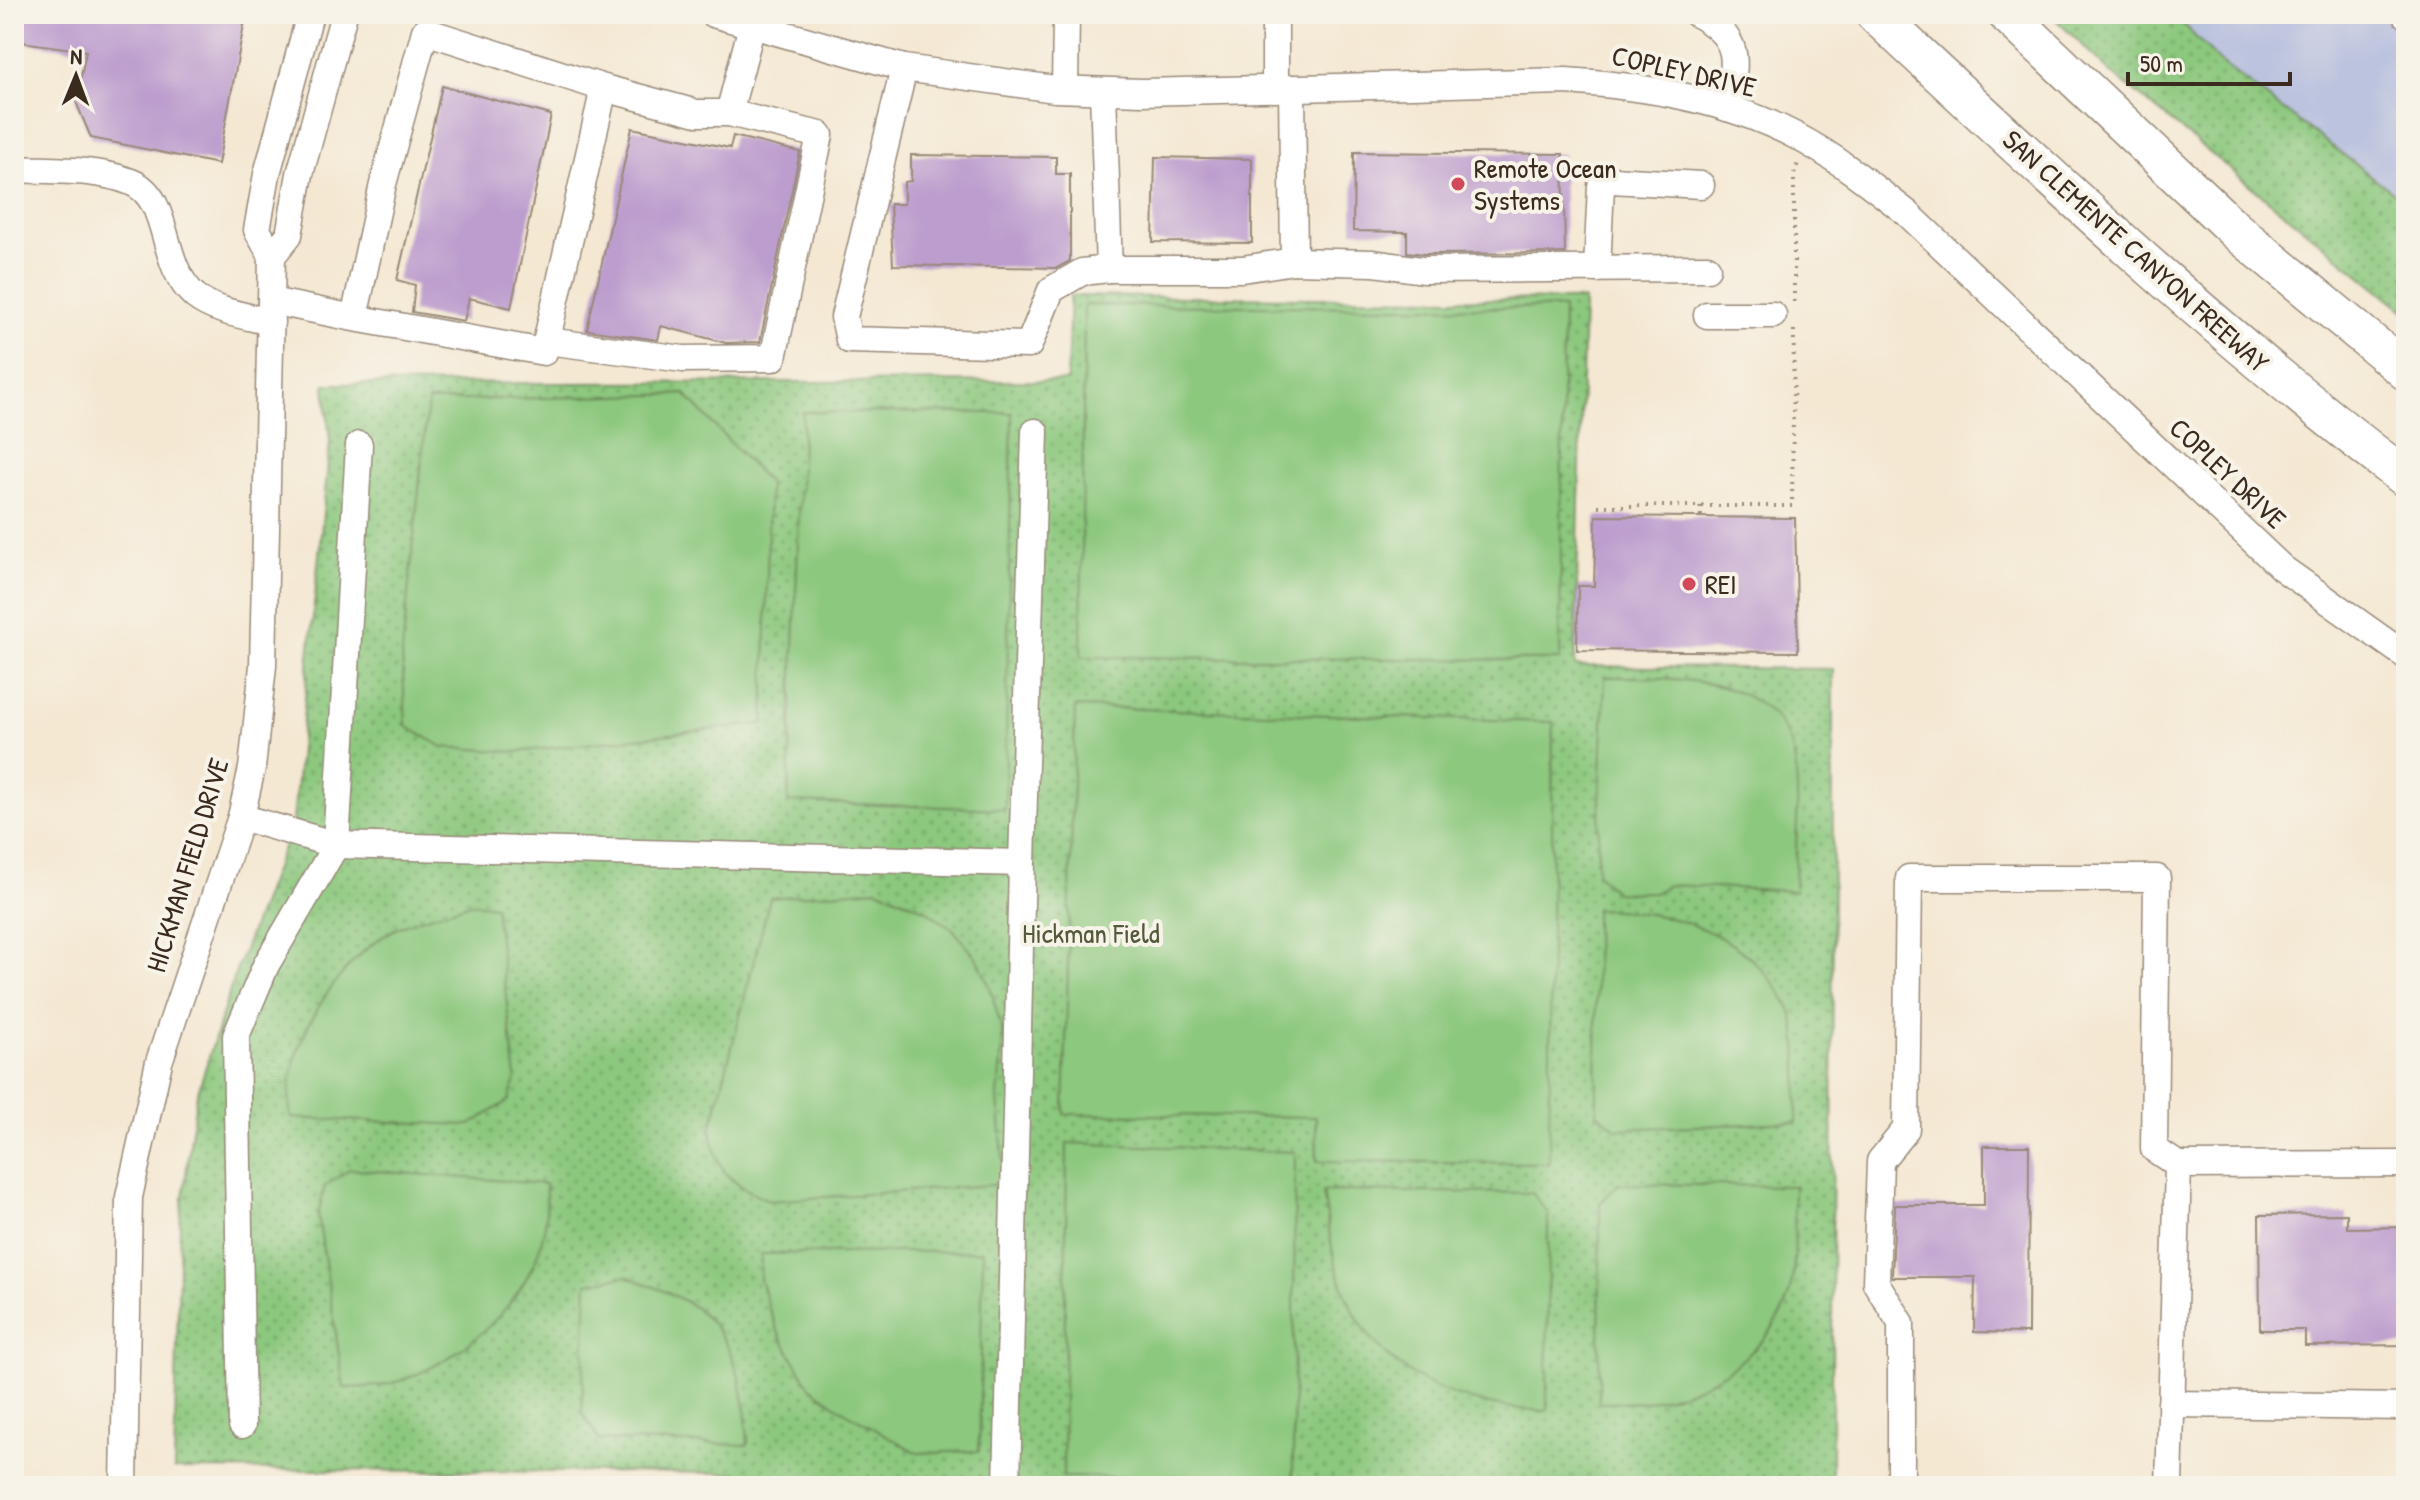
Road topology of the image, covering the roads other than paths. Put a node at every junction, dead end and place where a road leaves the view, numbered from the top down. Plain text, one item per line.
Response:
1 (310, 14) edge
2 (344, 14) edge
3 (713, 14) edge
4 (1066, 14) edge
5 (1275, 14) edge
6 (1697, 14) edge
7 (1875, 14) edge
8 (2007, 14) edge
9 (753, 20) edge
10 (904, 68) junction
11 (604, 88) junction
12 (1284, 88) junction
13 (1065, 89) junction
14 (1103, 91) junction
15 (1727, 108) junction
16 (729, 113) junction
17 (14, 169) edge
18 (1701, 185) dead end
19 (272, 256) junction
20 (1294, 261) junction
21 (1707, 268) dead end
22 (1109, 269) junction
23 (1597, 269) junction
24 (271, 312) junction
25 (1707, 315) dead end
26 (1773, 315) dead end
27 (354, 318) junction
28 (557, 344) junction
29 (2406, 371) edge
30 (1035, 432) dead end
31 (359, 445) dead end
32 (2406, 478) edge
33 (2406, 656) edge
34 (241, 817) junction
35 (336, 845) junction
36 (1022, 863) junction
37 (2406, 1164) edge
38 (2178, 1165) junction
39 (2171, 1404) junction
40 (2406, 1407) edge
41 (242, 1425) dead end
42 (124, 1486) edge
43 (1007, 1486) edge
44 (1905, 1486) edge
45 (2169, 1486) edge

1 - 19 street, HICKMAN FIELD DRIVE
2 - 19 street, HICKMAN FIELD DRIVE
3 - 9 street, COPLEY DRIVE
4 - 13 street
5 - 12 street
6 - 15 street
7 - 32 highway, SAN CLEMENTE CANYON FREEWAY
8 - 29 highway
9 - 10 street, COPLEY DRIVE
9 - 16 street
10 - 13 street, COPLEY DRIVE
10 - 22 street
11 - 16 street
11 - 27 street
11 - 28 street
12 - 14 street, COPLEY DRIVE
12 - 15 street, COPLEY DRIVE
12 - 20 street
13 - 14 street, COPLEY DRIVE
14 - 22 street
15 - 33 street, COPLEY DRIVE
16 - 28 street
17 - 24 street
18 - 23 street
19 - 24 street, HICKMAN FIELD DRIVE
20 - 22 street
20 - 23 street
21 - 23 street
24 - 27 street
24 - 34 street, HICKMAN FIELD DRIVE
25 - 26 street
27 - 28 street
30 - 36 street
31 - 35 street
34 - 35 street
34 - 42 street, HICKMAN FIELD DRIVE
35 - 36 street
35 - 41 street
36 - 43 street
37 - 38 street
38 - 39 street
38 - 44 street
39 - 40 street
39 - 45 street

